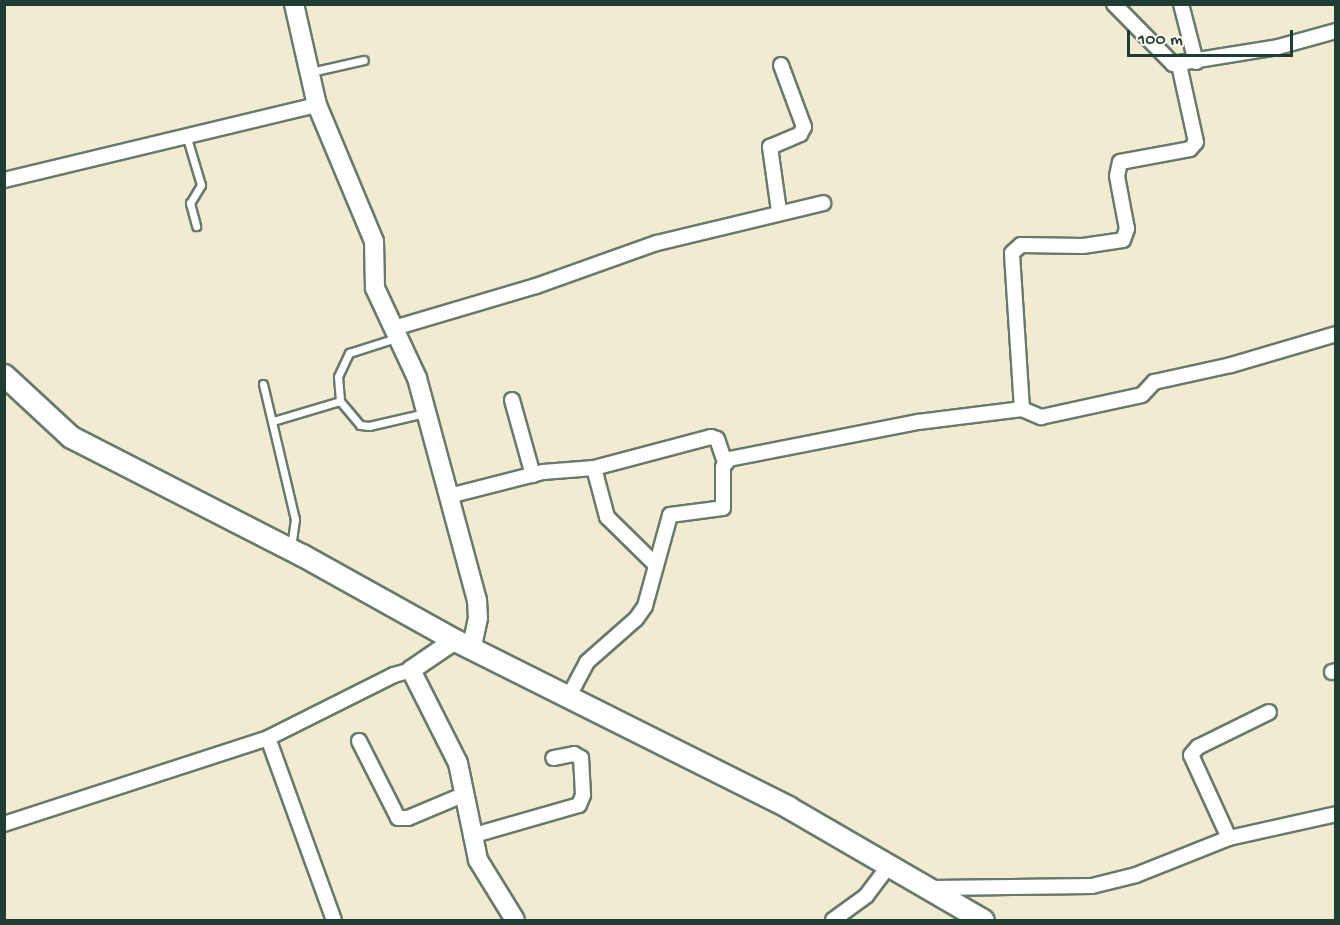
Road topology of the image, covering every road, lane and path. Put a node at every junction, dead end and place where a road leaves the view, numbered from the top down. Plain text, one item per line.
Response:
1 (294, 4) edge
2 (1114, 4) edge
3 (1181, 4) edge
4 (1335, 31) edge
5 (364, 60) dead end
6 (1196, 62) junction
7 (781, 65) dead end
8 (1179, 65) junction
9 (309, 73) junction
10 (317, 105) junction
11 (187, 138) junction
12 (4, 180) edge
13 (823, 202) dead end
14 (779, 211) junction
15 (196, 226) dead end
16 (396, 333) junction
17 (1335, 334) edge
18 (7, 381) edge
19 (263, 384) dead end
20 (512, 400) dead end
21 (340, 402) junction
22 (1022, 409) junction
23 (426, 413) junction
24 (273, 421) junction
25 (725, 462) junction
26 (594, 468) junction
27 (533, 475) junction
28 (449, 496) junction
29 (291, 550) junction
30 (654, 562) junction
31 (464, 643) junction
32 (411, 670) junction
33 (569, 696) junction
34 (1269, 712) dead end
35 (268, 738) junction
36 (359, 741) dead end
37 (553, 758) dead end
38 (465, 794) junction
39 (1335, 814) edge
40 (4, 824) edge
41 (471, 836) junction
42 (1229, 838) junction
43 (890, 864) junction
44 (932, 888) junction
45 (334, 921) edge
46 (515, 921) edge
47 (833, 921) edge
48 (983, 921) edge

1 - 9 street
2 - 8 street
3 - 6 street
4 - 6 street
5 - 9 lane
6 - 8 street
7 - 14 street
8 - 22 street
9 - 10 street
10 - 11 street
10 - 16 street
11 - 12 street
11 - 15 lane
13 - 14 street
14 - 16 street
16 - 21 lane
16 - 23 street
17 - 22 street
18 - 29 main road
19 - 24 lane
20 - 27 street
21 - 23 lane
21 - 24 lane
22 - 25 street
23 - 28 street
24 - 29 lane
25 - 26 street
25 - 30 street
26 - 27 street
26 - 30 street
27 - 28 street
28 - 31 street
29 - 31 main road
30 - 33 street
31 - 32 street
31 - 33 main road
32 - 35 street
32 - 38 street
33 - 43 main road
34 - 42 street
35 - 40 street
35 - 45 street
36 - 38 street
37 - 41 street
38 - 41 street
39 - 42 street
41 - 46 street
42 - 44 street
43 - 44 main road
43 - 47 street
44 - 48 main road

